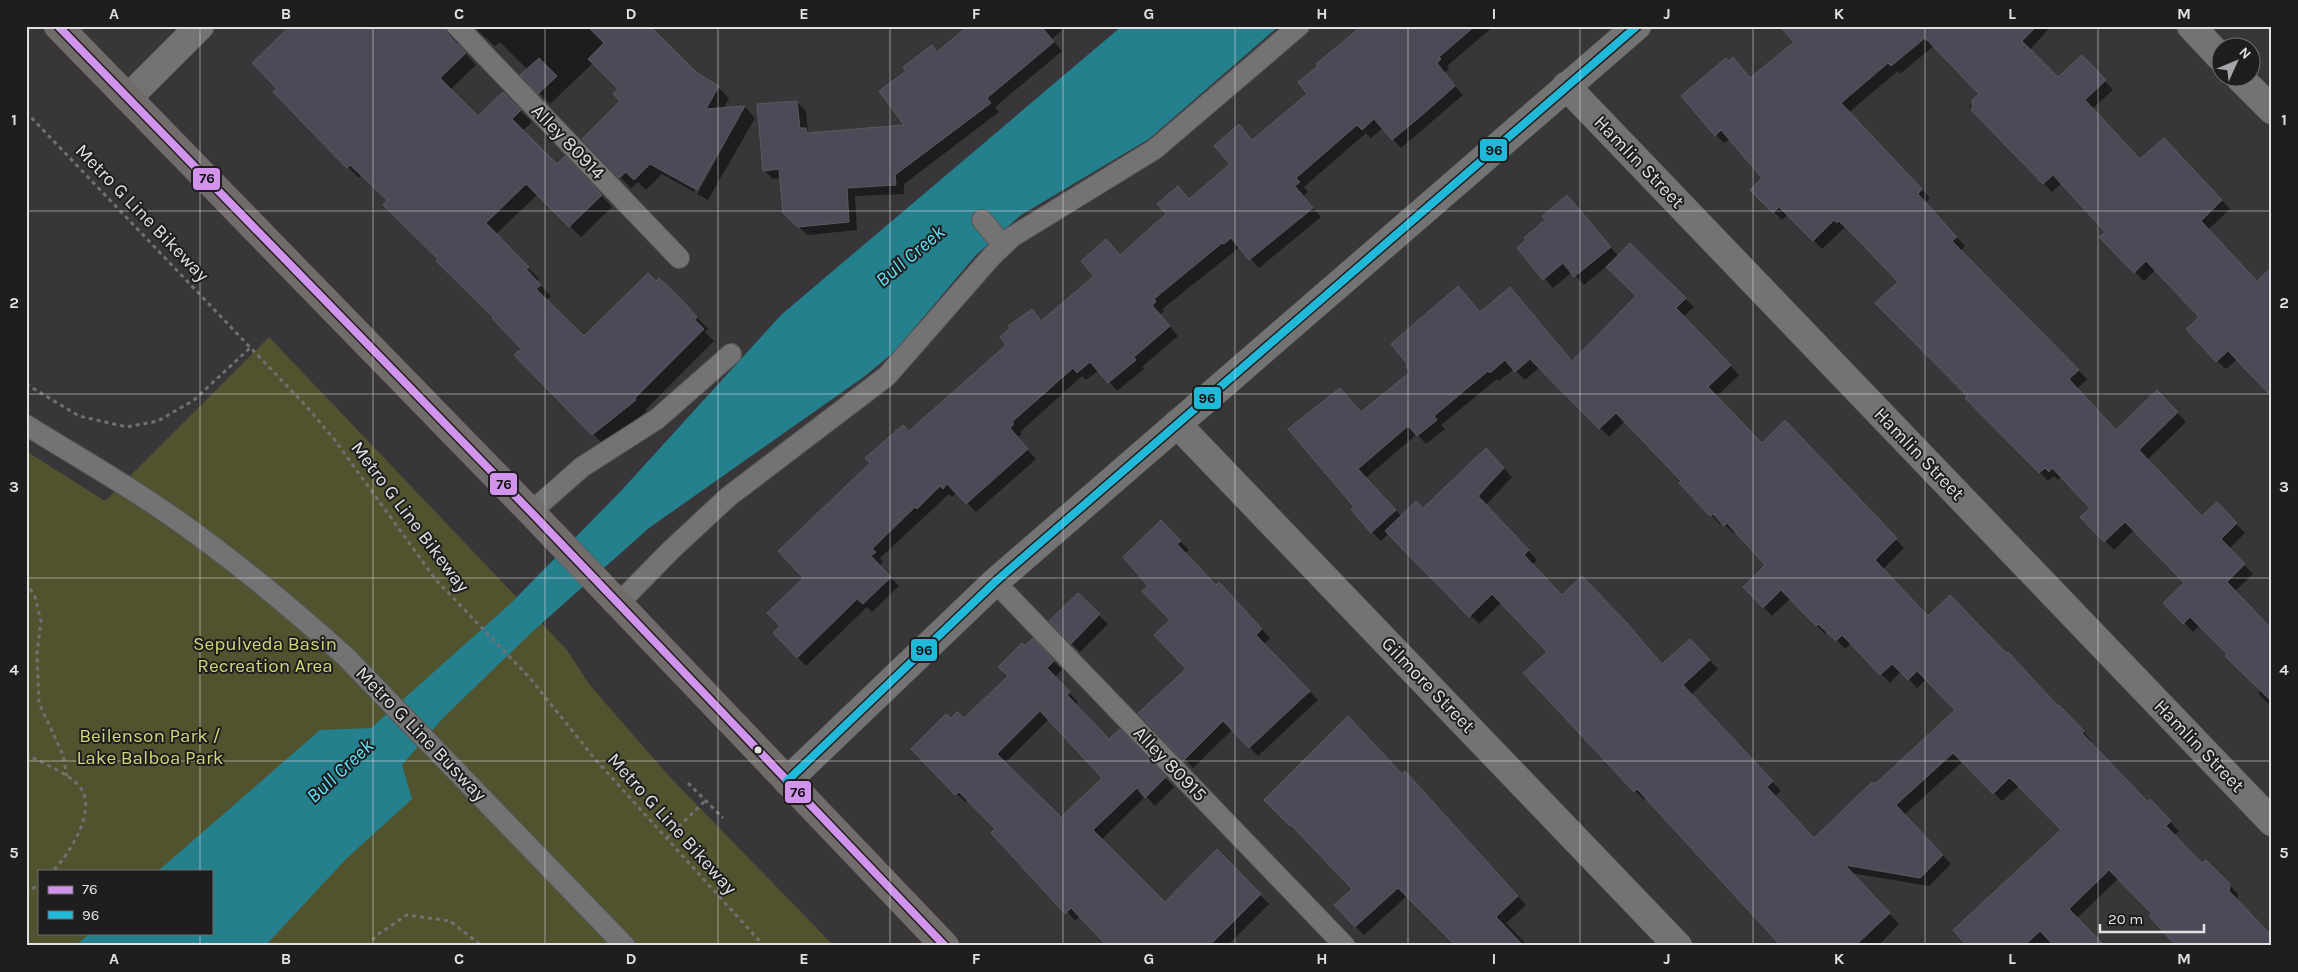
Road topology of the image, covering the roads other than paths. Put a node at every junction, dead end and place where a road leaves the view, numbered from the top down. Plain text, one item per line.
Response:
1 (58, 26) edge
2 (200, 26) edge
3 (457, 26) edge
4 (1299, 26) edge
5 (1637, 26) edge
6 (2191, 26) edge
7 (2210, 46) edge
8 (1566, 86) junction
9 (2250, 88) edge
10 (128, 98) junction
11 (2272, 110) edge
12 (982, 220) dead end
13 (1003, 245) junction
14 (679, 258) dead end
15 (731, 354) dead end
16 (1177, 424) junction
17 (26, 425) edge
18 (538, 519) junction
19 (995, 582) junction
20 (613, 598) junction
21 (787, 781) junction
22 (2272, 822) edge
23 (625, 946) edge
24 (945, 946) edge
25 (1345, 946) edge
26 (1678, 946) edge

1 - 10 main road
2 - 10 street
3 - 14 lane, Alley 80914
4 - 13 lane
5 - 8 street
6 - 7 street
8 - 16 street
8 - 22 street, Hamlin Street
9 - 11 street
10 - 18 main road
12 - 13 lane
13 - 20 lane
15 - 18 lane
16 - 19 street
16 - 26 street, Gilmore Street
17 - 23 lane, Metro G Line Busway
18 - 20 main road
19 - 21 street
19 - 25 lane, Alley 80915
20 - 21 main road
21 - 24 main road

